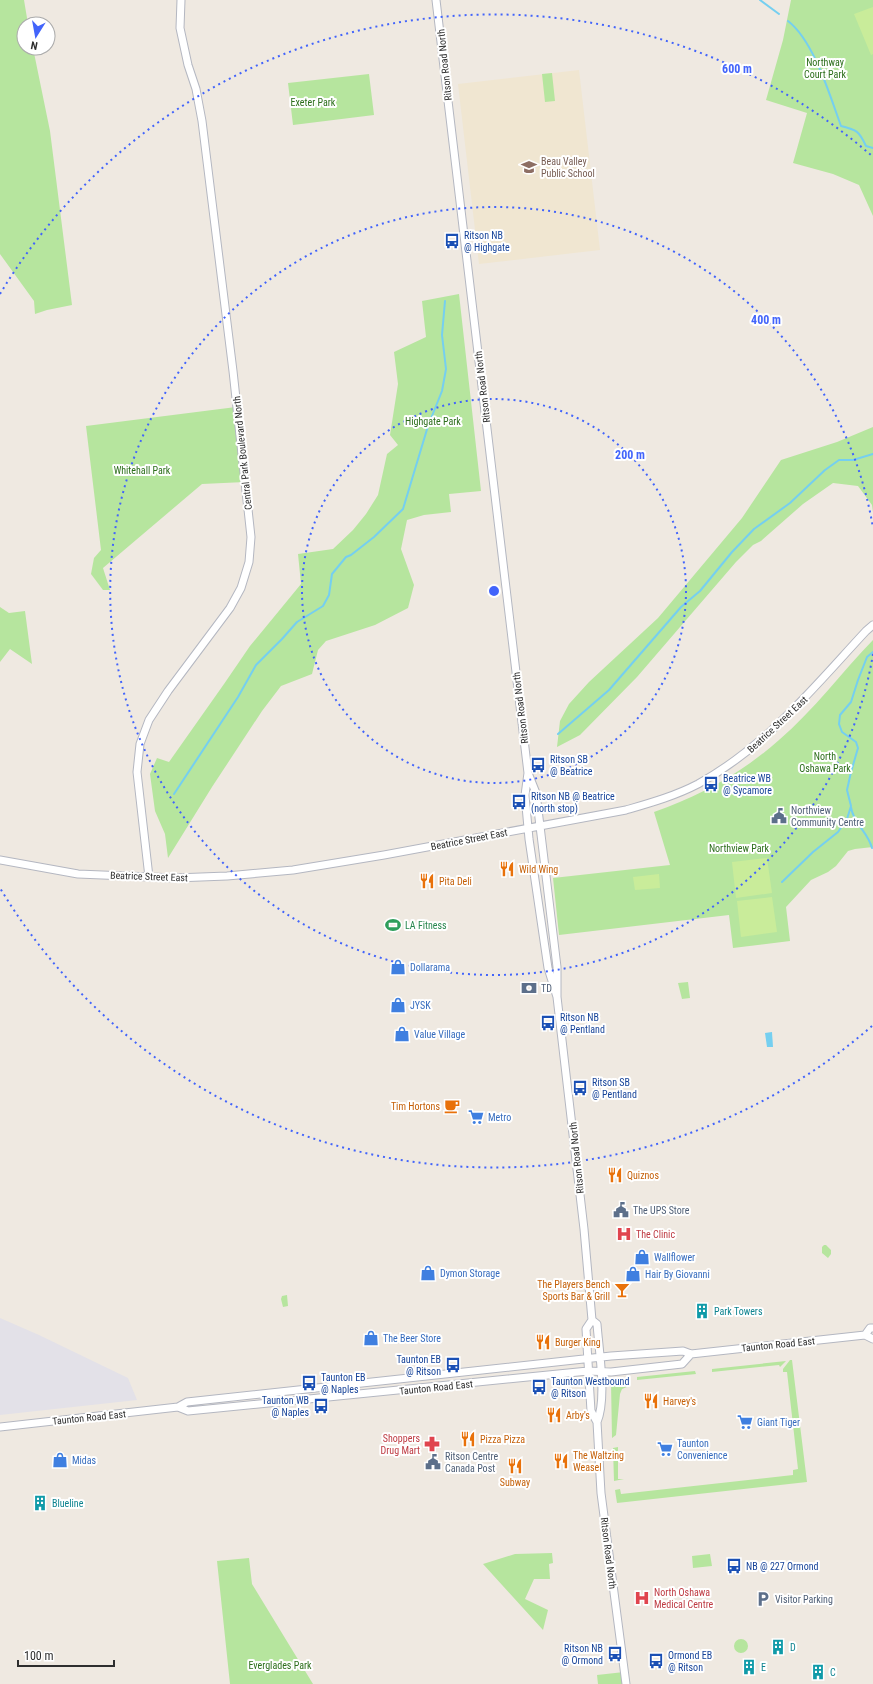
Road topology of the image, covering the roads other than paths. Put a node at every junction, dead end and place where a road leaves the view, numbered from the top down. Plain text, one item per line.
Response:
1 (181, 0) edge
2 (436, 0) edge
3 (873, 625) edge
4 (528, 773) junction
5 (540, 825) junction
6 (528, 828) junction
7 (0, 860) edge
8 (149, 878) junction
9 (557, 997) junction
10 (592, 1320) junction
11 (873, 1328) edge
12 (865, 1335) junction
13 (873, 1339) edge
14 (691, 1354) junction
15 (600, 1358) junction
16 (588, 1359) junction
17 (588, 1371) junction
18 (600, 1371) junction
19 (178, 1407) junction
20 (596, 1422) junction
21 (0, 1427) edge
22 (626, 1684) edge

1 - 8 main road, Central Park Boulevard North
2 - 4 main road, Ritson Road North
3 - 5 main road, Beatrice Street East
4 - 5 main road, Ritson Road North
4 - 6 main road, Ritson Road North
5 - 6 main road, Beatrice Street East
5 - 9 main road, Ritson Road North
6 - 8 main road, Beatrice Street East
6 - 9 main road, Ritson Road North
7 - 8 main road, Beatrice Street East
9 - 10 main road, Ritson Road North
10 - 15 main road, Ritson Road North
10 - 16 main road, Ritson Road North
11 - 12 main road
12 - 13 main road
12 - 14 main road, Taunton Road East
14 - 15 main road, Taunton Road East
14 - 18 main road, Taunton Road East
15 - 16 main road, Taunton Road East
15 - 18 main road, Ritson Road North
16 - 17 main road, Ritson Road North
16 - 19 main road, Taunton Road East
17 - 18 main road, Taunton Road East
17 - 19 main road, Taunton Road East
17 - 20 main road, Ritson Road North
18 - 20 main road, Ritson Road North
19 - 21 main road, Taunton Road East
20 - 22 main road, Ritson Road North

